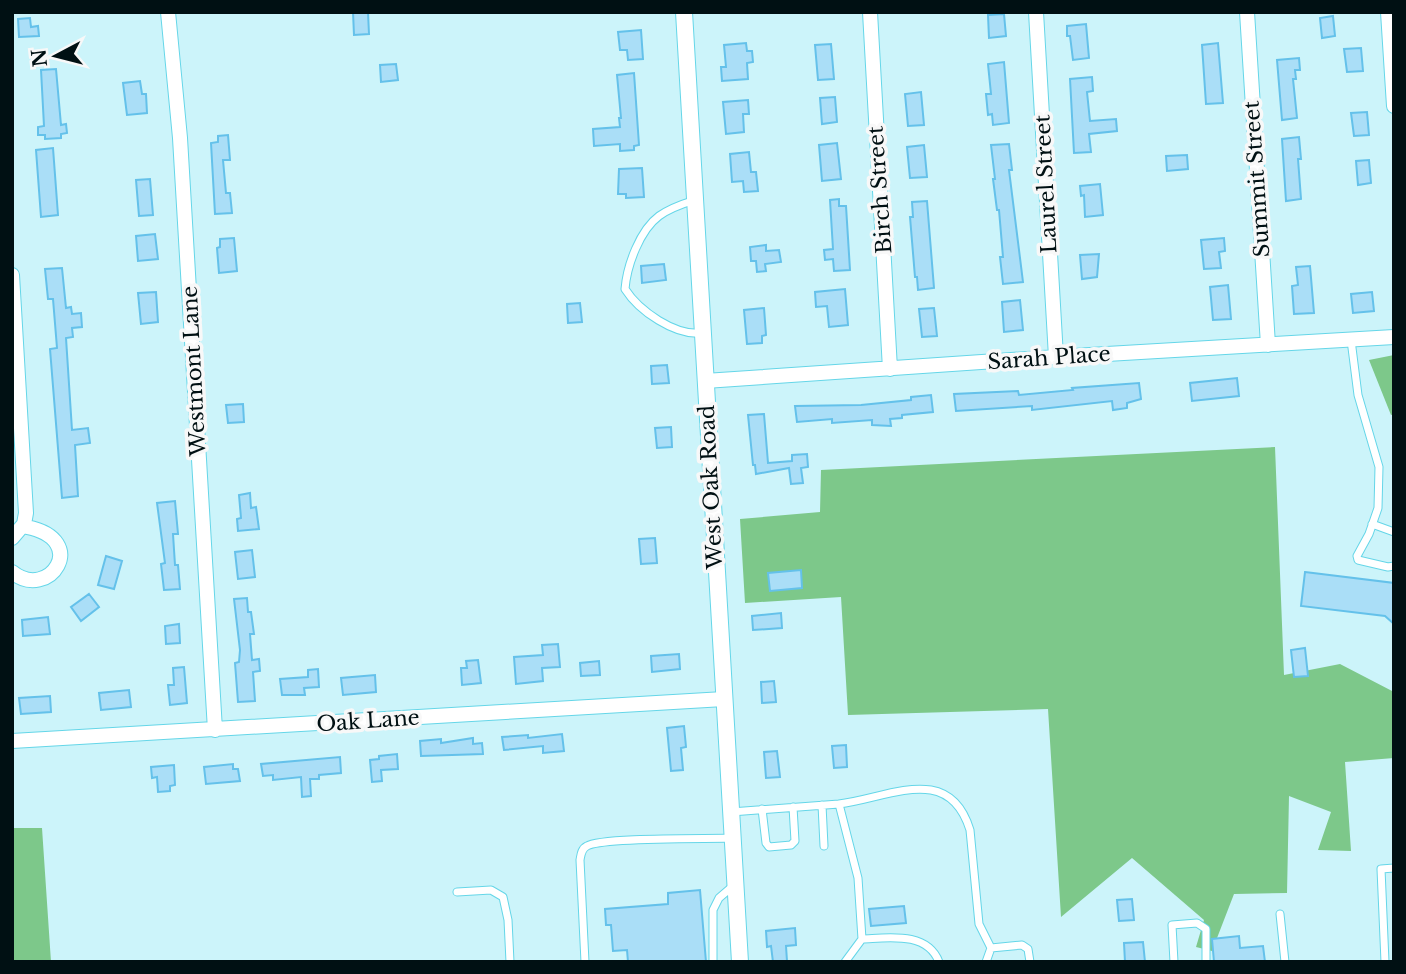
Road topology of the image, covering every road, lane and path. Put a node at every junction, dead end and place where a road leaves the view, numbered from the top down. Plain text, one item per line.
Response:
1 (167, 12) edge
2 (684, 12) edge
3 (870, 12) edge
4 (1036, 12) edge
5 (1247, 12) edge
6 (1388, 12) edge
7 (1394, 106) edge
8 (695, 200) junction
9 (12, 275) edge
10 (702, 333) junction
11 (1394, 337) edge
12 (1351, 340) junction
13 (1268, 345) junction
14 (1056, 357) junction
15 (890, 369) junction
16 (705, 381) junction
17 (16, 405) edge
18 (1372, 524) junction
19 (26, 527) dead end
20 (1394, 532) edge
21 (12, 538) edge
22 (1394, 566) edge
23 (12, 572) edge
24 (723, 699) junction
25 (215, 730) junction
26 (12, 741) edge
27 (839, 804) junction
28 (821, 805) junction
29 (793, 807) junction
30 (762, 809) junction
31 (731, 812) junction
32 (732, 838) junction
33 (824, 846) dead end
34 (1394, 868) edge
35 (735, 884) junction
36 (457, 892) dead end
37 (1280, 914) dead end
38 (862, 939) junction
39 (991, 948) junction
40 (510, 962) edge
41 (585, 962) edge
42 (713, 962) edge
43 (740, 962) edge
44 (845, 962) edge
45 (939, 962) edge
46 (986, 962) edge
47 (1030, 962) edge
48 (1174, 962) edge
49 (1206, 962) edge
50 (1285, 962) edge
51 (1385, 962) edge

1 - 25 street, Westmont Lane
2 - 8 street, West Oak Road
3 - 15 street, Birch Street
4 - 14 street, Laurel Street
5 - 13 street, Summit Street
6 - 7 street
8 - 10 street, West Oak Road
8 - 10 lane
9 - 17 street
10 - 16 street, West Oak Road
11 - 12 street, Sarah Place
12 - 13 street, Sarah Place
12 - 18 lane
13 - 14 street, Sarah Place
14 - 15 street, Sarah Place
15 - 16 street, Sarah Place
16 - 24 street, West Oak Road
17 - 21 street
18 - 20 lane
18 - 22 lane
19 - 23 street
24 - 25 street, Oak Lane
24 - 31 street, West Oak Road
25 - 26 street, Oak Lane
27 - 28 lane
27 - 38 lane
27 - 39 lane
28 - 29 lane
28 - 33 lane
29 - 30 lane
29 - 30 lane
30 - 31 lane
31 - 32 street, West Oak Road
32 - 35 street, West Oak Road
32 - 41 lane
34 - 51 lane
35 - 42 lane
35 - 43 street, West Oak Road
36 - 40 lane
37 - 50 lane
38 - 44 lane
38 - 45 lane
39 - 46 lane
39 - 47 lane
48 - 49 lane

